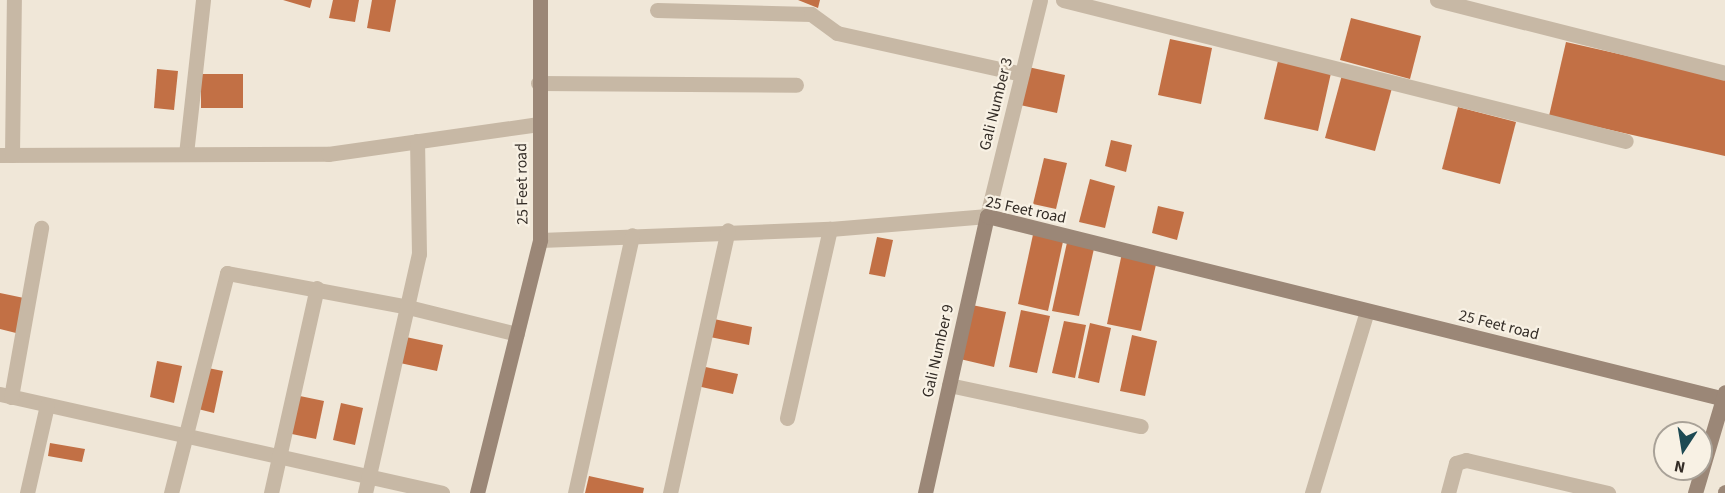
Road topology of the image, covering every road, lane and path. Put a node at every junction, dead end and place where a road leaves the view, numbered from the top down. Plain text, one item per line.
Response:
1 (14, 0) edge
2 (203, 0) edge
3 (540, 0) edge
4 (1040, 0) edge
5 (1063, 0) edge
6 (1437, 0) edge
7 (657, 10) dead end
8 (1725, 73) edge
9 (1022, 74) junction
10 (538, 84) junction
11 (796, 85) dead end
12 (539, 124) junction
13 (417, 141) junction
14 (1626, 141) dead end
15 (186, 154) junction
16 (6, 155) edge
17 (987, 216) junction
18 (41, 228) dead end
19 (830, 229) junction
20 (728, 230) junction
21 (632, 235) junction
22 (540, 240) junction
23 (317, 288) junction
24 (408, 307) junction
25 (1367, 311) junction
26 (517, 334) junction
27 (949, 385) junction
28 (6, 396) edge
29 (1724, 396) edge
30 (47, 405) junction
31 (787, 418) dead end
32 (1141, 426) dead end
33 (184, 435) junction
34 (279, 456) junction
35 (369, 476) junction
36 (27, 493) edge
37 (171, 493) edge
38 (271, 493) edge
39 (365, 493) edge
40 (442, 493) edge
41 (477, 493) edge
42 (575, 493) edge
43 (670, 493) edge
44 (925, 493) edge
45 (1312, 493) edge
46 (1448, 493) edge
47 (1608, 493) edge
48 (1695, 493) edge

1 - 16 street
2 - 15 street
3 - 10 street, 25 Feet road
4 - 9 street, Gali Number 3
5 - 14 street
6 - 8 street
7 - 9 street
9 - 17 street, Gali Number 3
10 - 11 street
10 - 12 street, 25 Feet road
12 - 13 street
12 - 22 street, 25 Feet road
13 - 15 street
13 - 24 street
15 - 16 street
17 - 19 street, 25 Feet road
17 - 25 street, 25 Feet road
17 - 27 street, Gali Number 9
18 - 28 street
19 - 20 street, 25 Feet road
19 - 31 street
20 - 21 street, 25 Feet road
20 - 43 street
21 - 22 street, 25 Feet road
21 - 42 street
22 - 26 street
23 - 24 street
23 - 33 street
23 - 34 street
24 - 26 street
24 - 35 street
25 - 29 street, 25 Feet road
25 - 45 street
26 - 41 street
27 - 32 street
27 - 44 street, Gali Number 9
28 - 30 street
29 - 48 street
30 - 33 street
30 - 36 street
33 - 34 street
33 - 37 street
34 - 35 street
34 - 38 street
35 - 39 street
35 - 40 street
46 - 47 street

